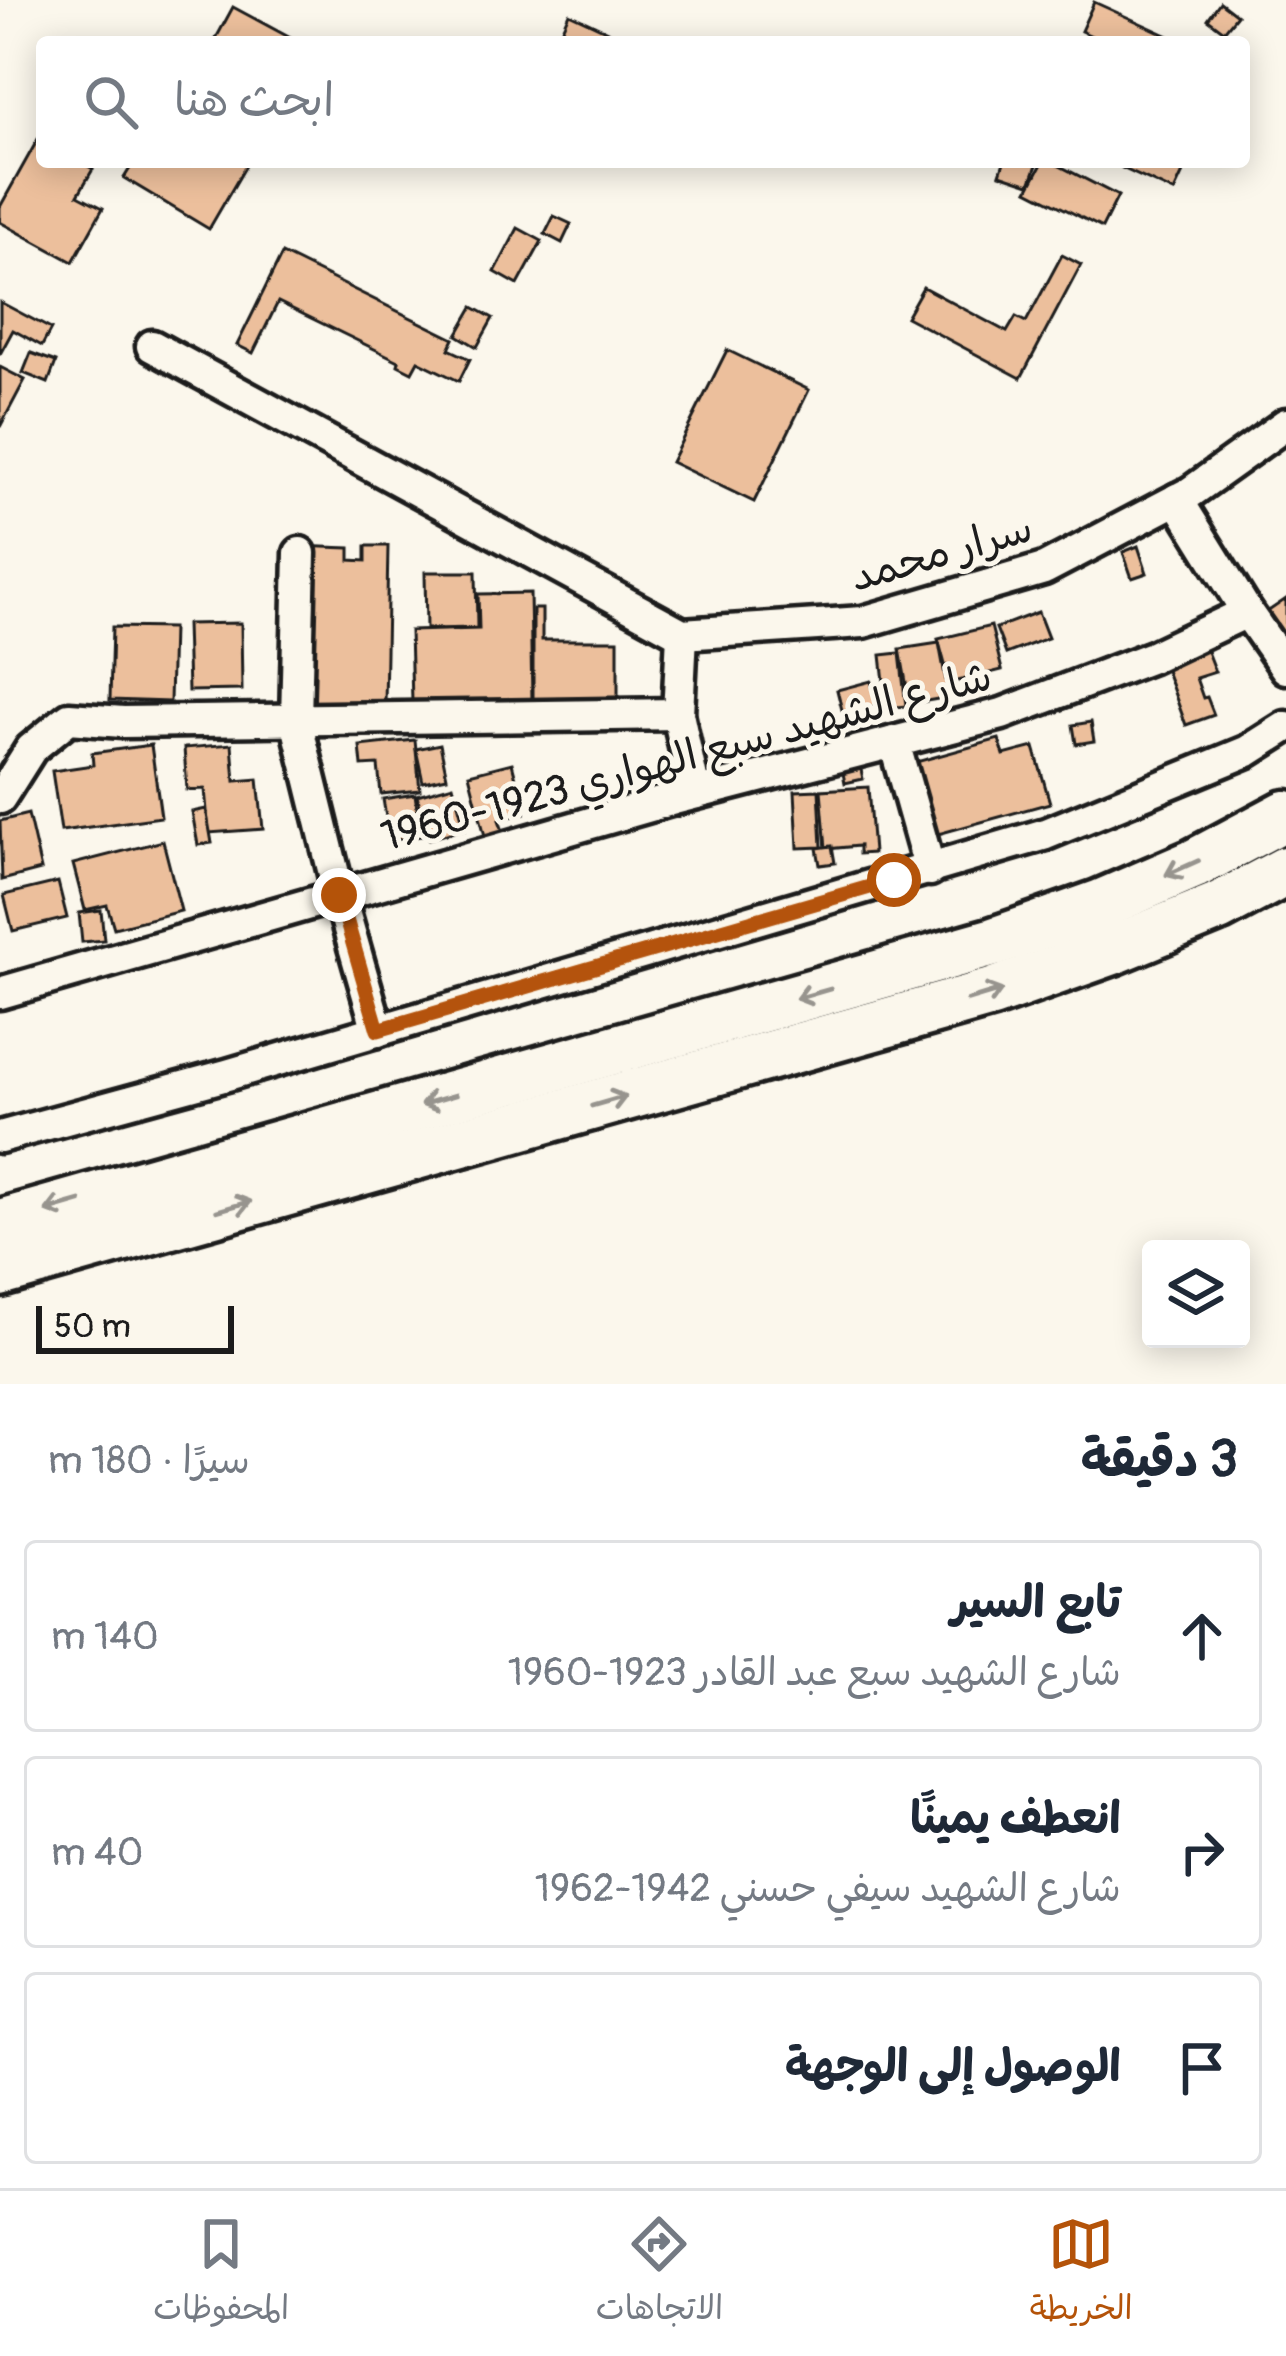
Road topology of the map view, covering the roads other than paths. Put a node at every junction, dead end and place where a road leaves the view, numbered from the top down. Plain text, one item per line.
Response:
1 (152, 346) dead end
2 (1286, 424) edge
3 (1177, 499) junction
4 (300, 553) dead end
5 (1247, 612) junction
6 (682, 634) junction
7 (1286, 668) edge
8 (678, 714) junction
9 (296, 720) junction
10 (1286, 728) edge
11 (894, 742) junction
12 (695, 793) junction
13 (0, 798) edge
14 (1286, 815) edge
15 (930, 870) junction
16 (1286, 871) edge
17 (339, 895) junction
18 (0, 993) edge
19 (378, 1030) junction
20 (0, 1137) edge
21 (0, 1224) edge
22 (0, 1272) edge

1 - 6 street
2 - 3 street, سرار محمد
3 - 5 street
3 - 6 street, سرار محمد
4 - 9 street
5 - 7 street
5 - 11 street, شارع الشهيد سبع الهواري 1923-1960
6 - 8 street
8 - 9 street
8 - 12 street
9 - 13 street
9 - 17 street
10 - 15 street
11 - 12 street, شارع الشهيد سبع الهواري 1923-1960
11 - 15 street
12 - 17 street, شارع الشهيد سبع الهواري 1923-1960
14 -> 21 highway
15 - 19 street
22 -> 16 highway
17 - 18 street, شارع الشهيد سبع الهواري 1923-1960
17 - 19 street
19 - 20 street

